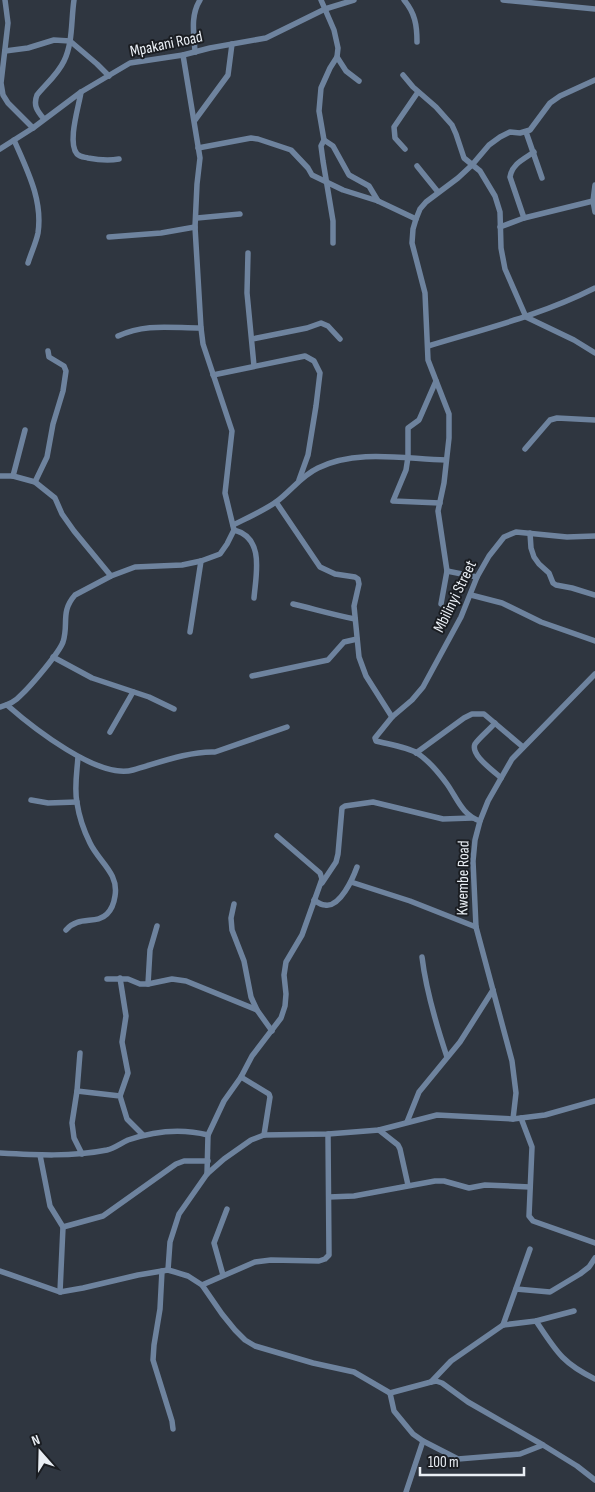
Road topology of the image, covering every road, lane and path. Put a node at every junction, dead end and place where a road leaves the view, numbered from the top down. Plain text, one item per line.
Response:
1 (5, 0) edge
2 (74, 0) edge
3 (200, 0) edge
4 (322, 0) edge
5 (354, 0) edge
6 (404, 0) edge
7 (503, 0) edge
8 (325, 9) junction
9 (595, 9) edge
10 (70, 41) junction
11 (418, 42) dead end
12 (232, 44) junction
13 (3, 46) edge
14 (195, 52) junction
15 (183, 55) junction
16 (337, 57) junction
17 (403, 75) dead end
18 (109, 76) junction
19 (595, 80) edge
20 (359, 81) dead end
21 (81, 92) junction
22 (418, 92) junction
23 (44, 119) junction
24 (194, 120) junction
25 (33, 128) junction
26 (526, 132) junction
27 (14, 140) junction
28 (324, 140) junction
29 (198, 148) junction
30 (0, 149) edge
31 (405, 149) dead end
32 (534, 152) junction
33 (119, 159) dead end
34 (472, 165) junction
35 (417, 166) dead end
36 (542, 178) dead end
37 (327, 182) junction
38 (595, 185) edge
39 (438, 192) junction
40 (378, 201) junction
41 (593, 201) junction
42 (595, 212) edge
43 (240, 214) dead end
44 (197, 218) junction
45 (416, 218) junction
46 (524, 218) junction
47 (196, 227) junction
48 (500, 227) junction
49 (109, 237) dead end
50 (333, 243) dead end
51 (248, 252) dead end
52 (28, 262) dead end
53 (595, 288) edge
54 (526, 317) junction
55 (201, 328) junction
56 (118, 336) dead end
57 (252, 339) junction
58 (340, 339) dead end
59 (428, 346) junction
60 (48, 351) dead end
61 (595, 353) edge
62 (254, 366) junction
63 (213, 375) junction
64 (436, 381) junction
65 (595, 420) edge
66 (25, 430) dead end
67 (525, 449) dead end
68 (408, 457) junction
69 (446, 460) junction
70 (0, 476) edge
71 (13, 476) junction
72 (299, 480) junction
73 (36, 482) junction
74 (276, 502) junction
75 (440, 503) junction
76 (233, 528) junction
77 (530, 533) junction
78 (595, 536) edge
79 (201, 561) junction
80 (447, 571) junction
81 (111, 576) junction
82 (477, 577) junction
83 (471, 595) junction
84 (595, 595) edge
85 (254, 598) dead end
86 (293, 604) dead end
87 (441, 604) dead end
88 (355, 619) junction
89 (190, 632) dead end
90 (357, 639) junction
91 (595, 641) edge
92 (53, 657) junction
93 (595, 674) edge
94 (252, 676) dead end
95 (133, 692) junction
96 (7, 705) junction
97 (0, 707) edge
98 (174, 709) dead end
99 (392, 717) junction
100 (495, 723) junction
101 (287, 727) dead end
102 (110, 732) dead end
103 (523, 748) junction
104 (416, 753) junction
105 (78, 757) junction
106 (501, 778) junction
107 (31, 800) dead end
108 (77, 802) junction
109 (472, 818) junction
110 (480, 821) junction
111 (278, 836) dead end
112 (357, 867) dead end
113 (351, 882) junction
114 (320, 886) junction
115 (314, 900) junction
116 (234, 904) dead end
117 (157, 926) dead end
118 (476, 927) junction
119 (66, 930) dead end
120 (422, 957) dead end
121 (120, 978) junction
122 (107, 979) dead end
123 (148, 984) junction
124 (494, 990) junction
125 (257, 1010) junction
126 (272, 1031) junction
127 (80, 1054) dead end
128 (447, 1057) junction
129 (241, 1077) junction
130 (77, 1092) junction
131 (120, 1096) junction
132 (595, 1101) edge
133 (521, 1118) junction
134 (513, 1119) junction
135 (407, 1122) junction
136 (379, 1130) junction
137 (328, 1134) junction
138 (208, 1135) junction
139 (264, 1135) junction
140 (143, 1136) junction
141 (0, 1153) edge
142 (82, 1154) junction
143 (40, 1155) junction
144 (208, 1161) junction
145 (208, 1174) junction
146 (408, 1185) junction
147 (530, 1186) junction
148 (329, 1197) junction
149 (228, 1210) dead end
150 (63, 1227) junction
151 (595, 1244) edge
152 (530, 1249) dead end
153 (595, 1258) edge
154 (0, 1271) edge
155 (165, 1271) junction
156 (223, 1275) junction
157 (202, 1285) junction
158 (516, 1289) junction
159 (60, 1292) junction
160 (574, 1311) dead end
161 (536, 1321) junction
162 (503, 1325) junction
163 (595, 1379) edge
164 (431, 1382) junction
165 (390, 1393) junction
166 (173, 1429) dead end
167 (423, 1441) junction
168 (543, 1445) junction
169 (595, 1480) edge
170 (406, 1492) edge

1 - 13 street
2 - 10 street
3 - 14 street
4 - 8 street
5 - 8 street, Mpakani Road
6 - 11 street
7 - 9 street
8 - 12 street, Mpakani Road
8 - 16 street
10 - 13 street
10 - 18 street
10 - 23 street
12 - 14 street, Mpakani Road
12 - 24 street
13 - 25 street
14 - 15 street, Mpakani Road
15 - 18 street, Mpakani Road
15 - 24 street
16 - 20 street
16 - 28 street
17 - 22 street
18 - 21 street, Mpakani Road
19 - 26 street
21 - 23 street, Mpakani Road
21 - 33 street
22 - 31 street
22 - 34 street
23 - 25 street, Mpakani Road
24 - 29 street
25 - 27 street, Mpakani Road
26 - 32 street
26 - 34 street
27 - 30 street, Mpakani Road
27 - 52 street
28 - 37 street
28 - 40 street
29 - 37 street
29 - 44 street
32 - 36 street
32 - 46 street
34 - 39 street
34 - 48 street
35 - 39 street
37 - 40 street
37 - 50 street
38 - 41 street
39 - 45 street
40 - 45 street
41 - 42 street
41 - 46 street
43 - 44 street
44 - 47 street
45 - 59 street
46 - 48 street
47 - 49 street
47 - 55 street
48 - 54 street
51 - 57 street
53 - 54 street
54 - 59 street
54 - 61 street
55 - 56 street
55 - 63 street
57 - 58 street
57 - 62 street
59 - 64 street
60 - 73 street
62 - 63 street
62 - 72 street
63 - 76 street
64 - 68 street
64 - 69 street
65 - 67 street
66 - 71 street
68 - 69 street
68 - 72 street
68 - 75 street
69 - 75 street
70 - 71 street
71 - 73 street
72 - 74 street
73 - 81 street
74 - 76 street
74 - 88 street
75 - 80 street
76 - 79 street
76 - 85 street
77 - 78 street, Mbilinyi Street
77 - 82 street, Mbilinyi Street
77 - 84 street
79 - 81 street
79 - 89 street
80 - 82 street
80 - 87 street
81 - 92 street
82 - 83 street, Mbilinyi Street
83 - 91 street
83 - 99 street, Mbilinyi Street
86 - 88 street
88 - 90 street
90 - 94 street
90 - 99 street
92 - 95 street
92 - 96 street
93 - 103 street, Kwembe Road
95 - 98 street
95 - 102 street
96 - 97 street
96 - 105 street
99 - 104 street, Mbilinyi Street
100 - 103 street
100 - 104 street
100 - 106 street
101 - 105 street
103 - 106 street, Kwembe Road
104 - 109 street
105 - 108 street
106 - 110 street, Kwembe Road
107 - 108 street
108 - 119 street
109 - 110 street
109 - 114 street
110 - 118 street, Kwembe Road
111 - 114 street
112 - 113 street
113 - 115 street
113 - 118 street
114 - 115 street
115 - 126 street
116 - 125 street
117 - 123 street
118 - 124 street, Kwembe Road
120 - 128 street
121 - 122 street
121 - 123 street
121 - 131 street
123 - 125 street
124 - 128 street
124 - 134 street, Kwembe Road
125 - 126 street
126 - 129 street
127 - 130 street
128 - 135 street
129 - 138 street
129 - 139 street
130 - 131 street
130 - 142 street
131 - 140 street
132 - 133 street
133 - 134 street
133 - 147 street
134 - 135 street
135 - 136 street
136 - 137 street
136 - 146 street
137 - 139 street
137 - 148 street
138 - 140 street
138 - 144 street
139 - 145 street
140 - 142 street
141 - 143 street
142 - 143 street
143 - 150 street
144 - 145 street
144 - 150 street
145 - 155 street
146 - 147 street
146 - 148 street
147 - 151 street
148 - 156 street
149 - 156 street
150 - 159 street
152 - 158 street
153 - 158 street
154 - 159 street
155 - 157 street
155 - 159 street
155 - 166 street
156 - 157 street
157 - 165 street
158 - 162 street
160 - 161 street
161 - 162 street
161 - 163 street
162 - 164 street
164 - 165 street
164 - 168 street
165 - 167 street
167 - 168 street
167 - 170 street
168 - 169 street

